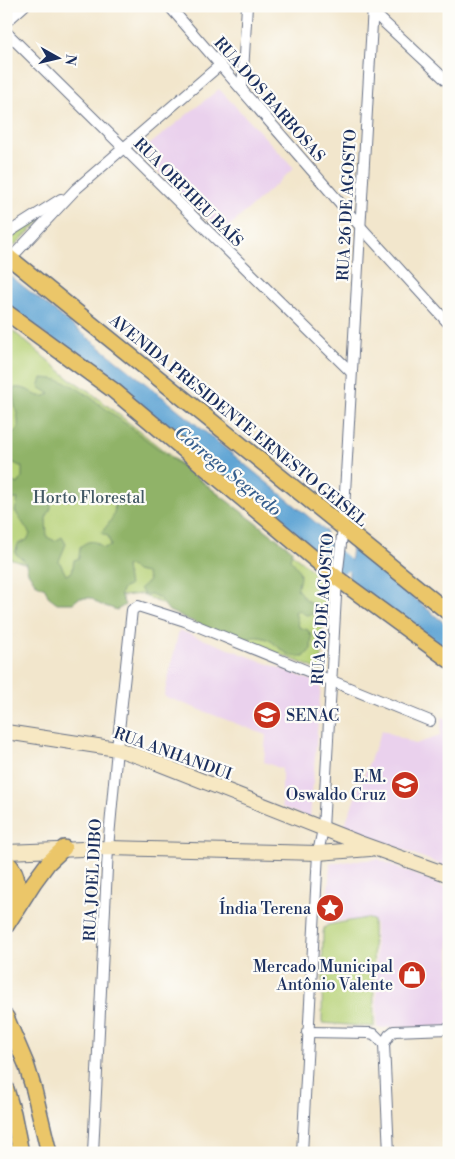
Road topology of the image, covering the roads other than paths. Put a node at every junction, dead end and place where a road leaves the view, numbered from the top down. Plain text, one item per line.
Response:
1 (24, 6) edge
2 (169, 6) edge
3 (247, 6) edge
4 (373, 9) edge
5 (6, 22) edge
6 (6, 32) edge
7 (220, 64) junction
8 (449, 83) edge
9 (242, 90) junction
10 (124, 148) junction
11 (76, 189) junction
12 (360, 226) junction
13 (6, 234) edge
14 (8, 258) edge
15 (6, 312) edge
16 (449, 324) edge
17 (351, 372) junction
18 (342, 534) junction
19 (338, 575) junction
20 (449, 613) edge
21 (449, 660) edge
22 (332, 681) junction
23 (430, 721) dead end
24 (6, 732) edge
25 (116, 749) junction
26 (323, 829) junction
27 (64, 848) junction
28 (108, 848) junction
29 (378, 848) junction
30 (6, 852) edge
31 (318, 853) junction
32 (6, 861) edge
33 (449, 875) edge
34 (6, 908) edge
35 (6, 926) edge
36 (6, 1017) edge
37 (449, 1029) edge
38 (307, 1032) junction
39 (384, 1044) junction
40 (6, 1089) edge
41 (21, 1153) edge
42 (49, 1153) edge
43 (93, 1153) edge
44 (302, 1153) edge
45 (389, 1153) edge

1 - 5 street
2 - 7 street, RUA DOS BARBOSAS
3 - 9 street
4 - 8 street
4 - 12 street, RUA 26 DE AGOSTO
6 - 10 street, RUA ORPHEU BAÍS
7 - 9 street, RUA DOS BARBOSAS
7 - 10 street
9 - 12 street, RUA DOS BARBOSAS
10 - 11 street
10 - 17 street, RUA ORPHEU BAÍS
11 - 13 street
11 - 14 street
12 - 16 street, RUA DOS BARBOSAS
12 - 17 street, RUA 26 DE AGOSTO
14 - 18 main road, AVENIDA PRESIDENTE ERNESTO GEISEL
15 - 19 main road
17 - 18 street, RUA 26 DE AGOSTO
18 - 19 street, RUA 26 DE AGOSTO
18 - 20 main road, AVENIDA PRESIDENTE ERNESTO GEISEL
19 - 21 main road
19 - 22 street, RUA 26 DE AGOSTO
22 - 23 street
22 - 25 street, RUA JOEL DIBO
22 - 26 street, RUA 26 DE AGOSTO
24 - 25 street, RUA ANHANDUI
25 - 26 street, RUA ANHANDUI
25 - 28 street, RUA JOEL DIBO
26 - 29 street, RUA ANHANDUI
26 - 31 street, RUA 26 DE AGOSTO
27 - 28 street
27 - 30 street
27 - 35 main road
28 - 31 street
28 - 43 street, RUA JOEL DIBO
29 - 31 street
29 - 33 street, RUA ANHANDUI
31 - 38 street, RUA 26 DE AGOSTO
32 - 34 main road
36 - 42 main road
37 - 39 street
38 - 39 street
38 - 44 street, RUA 26 DE AGOSTO
39 - 45 street
40 - 41 main road

